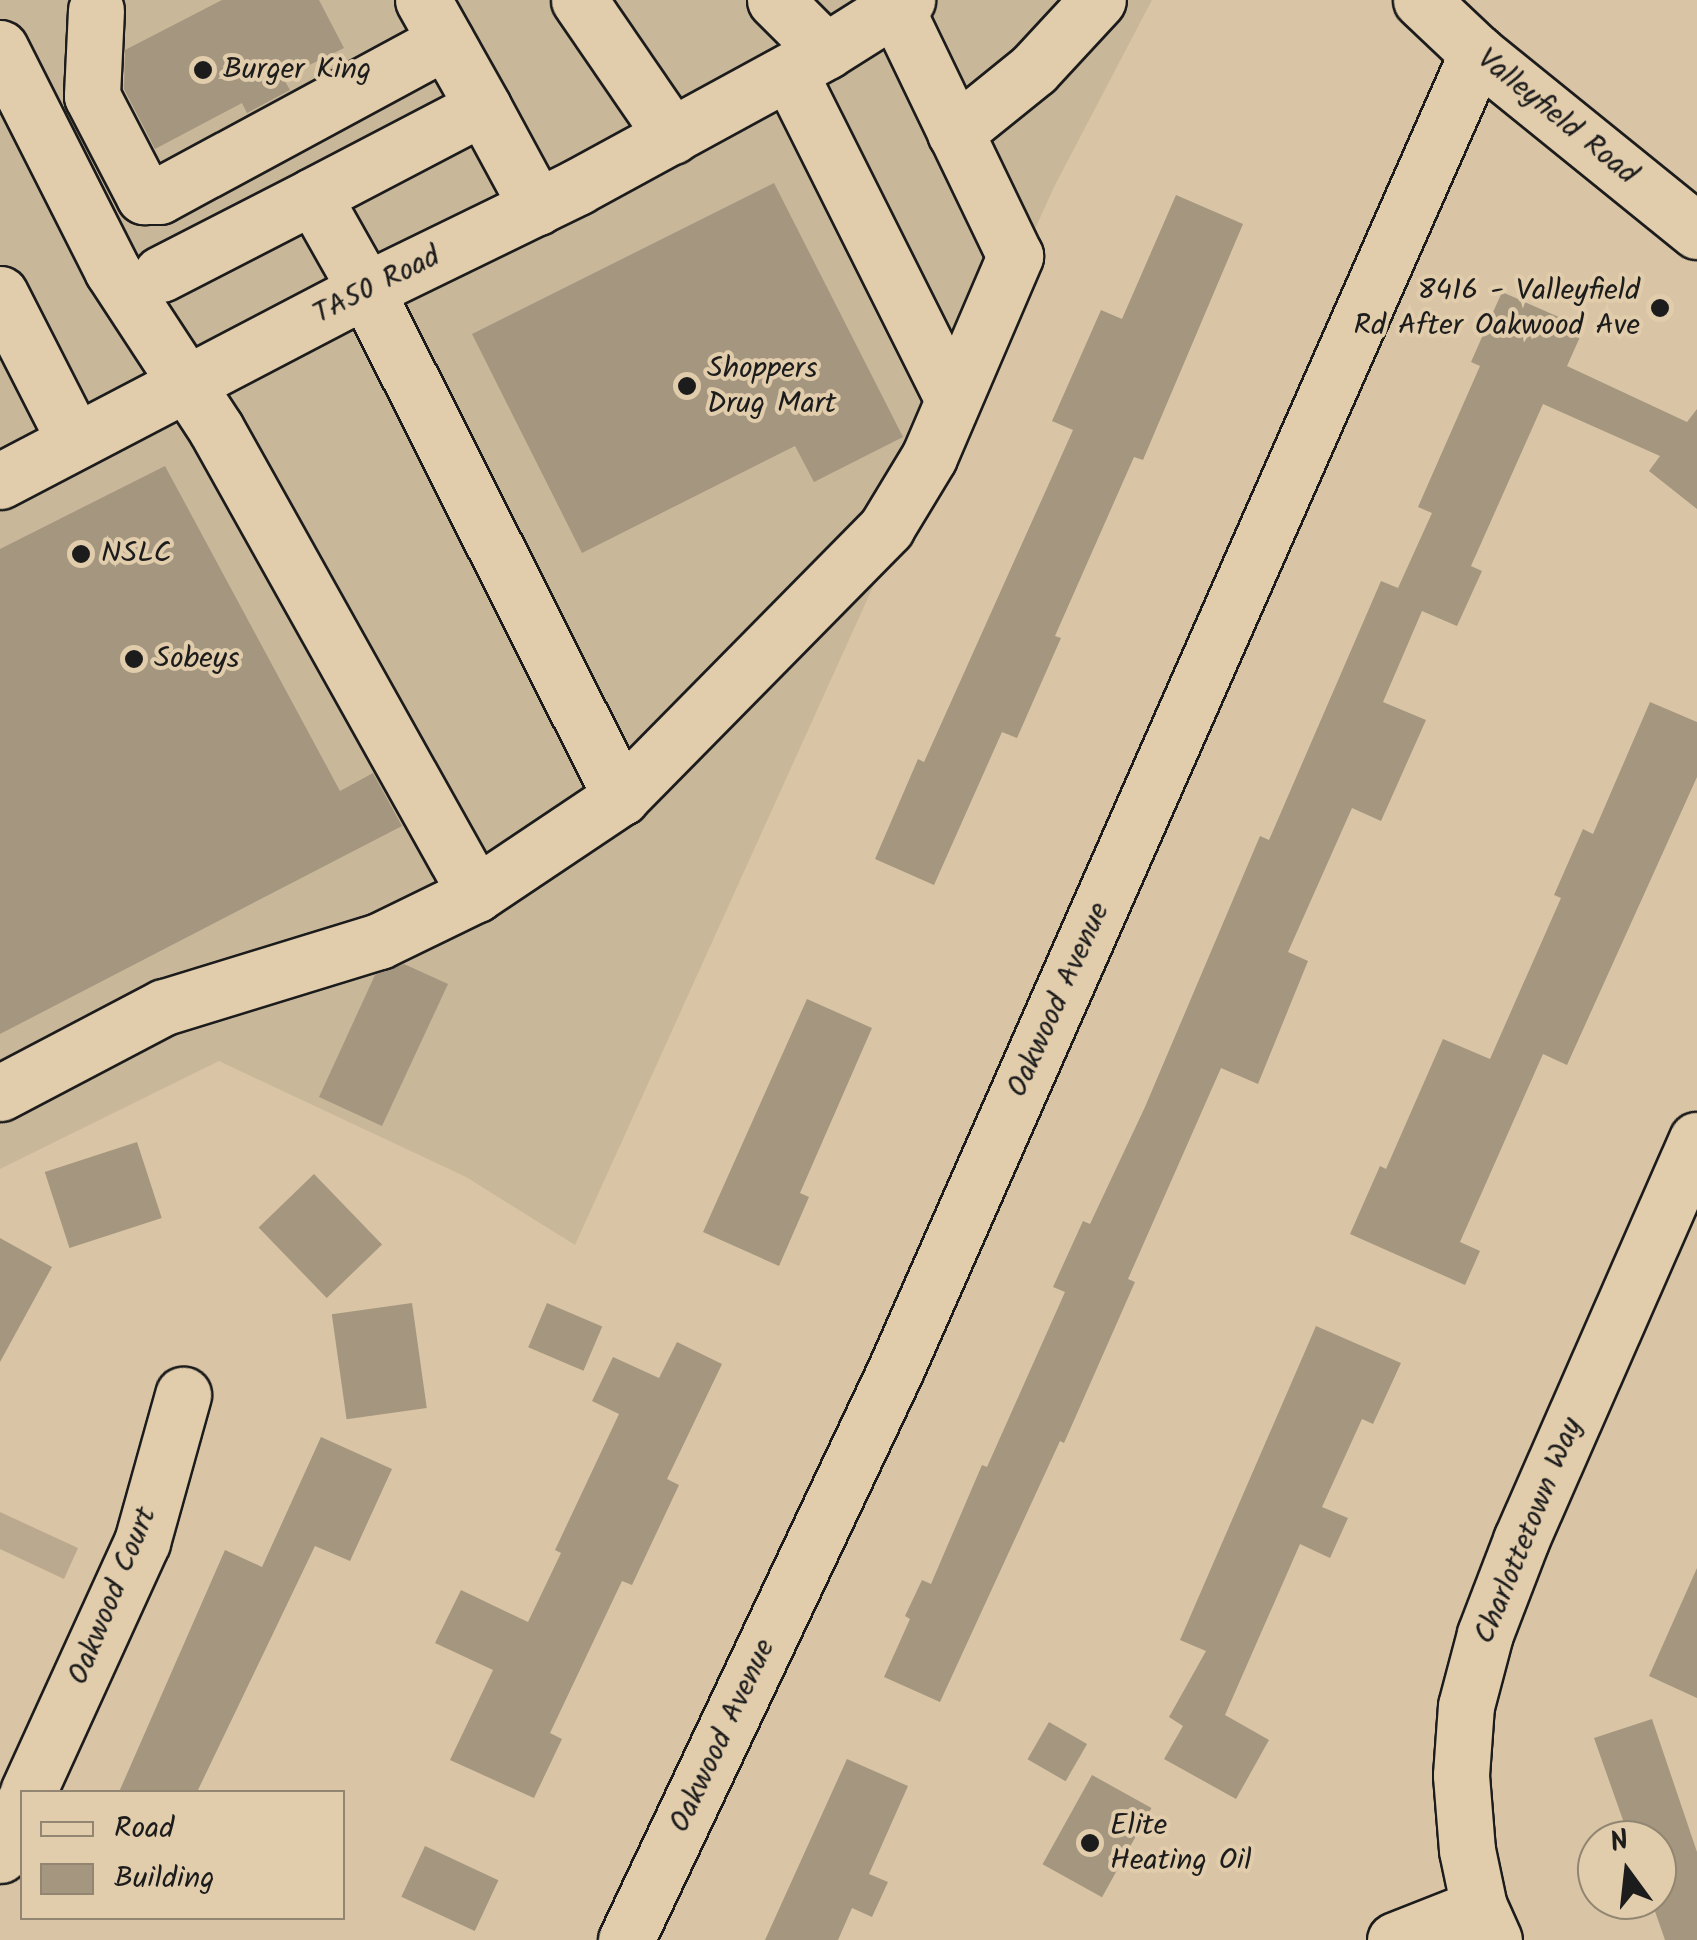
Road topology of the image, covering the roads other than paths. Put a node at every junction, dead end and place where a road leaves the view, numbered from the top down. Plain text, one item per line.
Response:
1 (579, 0) edge
2 (775, 0) edge
3 (1098, 0) edge
4 (1421, 0) edge
5 (102, 4) edge
6 (901, 5) edge
7 (435, 21) edge
8 (0, 48) edge
9 (1476, 52) junction
10 (808, 62) junction
11 (483, 107) junction
12 (955, 133) junction
13 (672, 136) junction
14 (313, 196) junction
15 (537, 206) junction
16 (1697, 231) edge
17 (161, 274) dead end
18 (366, 290) junction
19 (0, 294) edge
20 (185, 387) junction
21 (952, 398) junction
22 (75, 441) junction
23 (0, 481) edge
24 (621, 797) junction
25 (476, 894) junction
26 (0, 1093) edge
27 (1697, 1140) edge
28 (183, 1395) dead end
29 (29, 1790) edge
30 (20, 1810) edge
31 (0, 1855) edge
32 (1487, 1923) edge
33 (626, 1940) edge
34 (1395, 1940) edge

1 - 13 street
2 - 10 street
3 - 12 street
4 - 9 street, Valleyfield Road
5 - 7 street
6 - 10 street, TA50 Road
6 - 12 street
7 - 11 street
8 - 20 street
9 - 16 street, Valleyfield Road
9 - 33 street, Oakwood Avenue
10 - 13 street, TA50 Road
10 - 21 street
11 - 14 street
11 - 15 street
12 - 21 street
13 - 15 street, TA50 Road
14 - 17 street
14 - 18 street
15 - 18 street, TA50 Road
18 - 20 street, TA50 Road
18 - 24 street
19 - 22 street
20 - 22 street, TA50 Road
20 - 25 street
21 - 24 street
22 - 23 street, TA50 Road
24 - 25 street
25 - 26 street
27 - 32 street, Charlottetown Way
28 - 29 street, Oakwood Court
30 - 31 street
32 - 34 street

